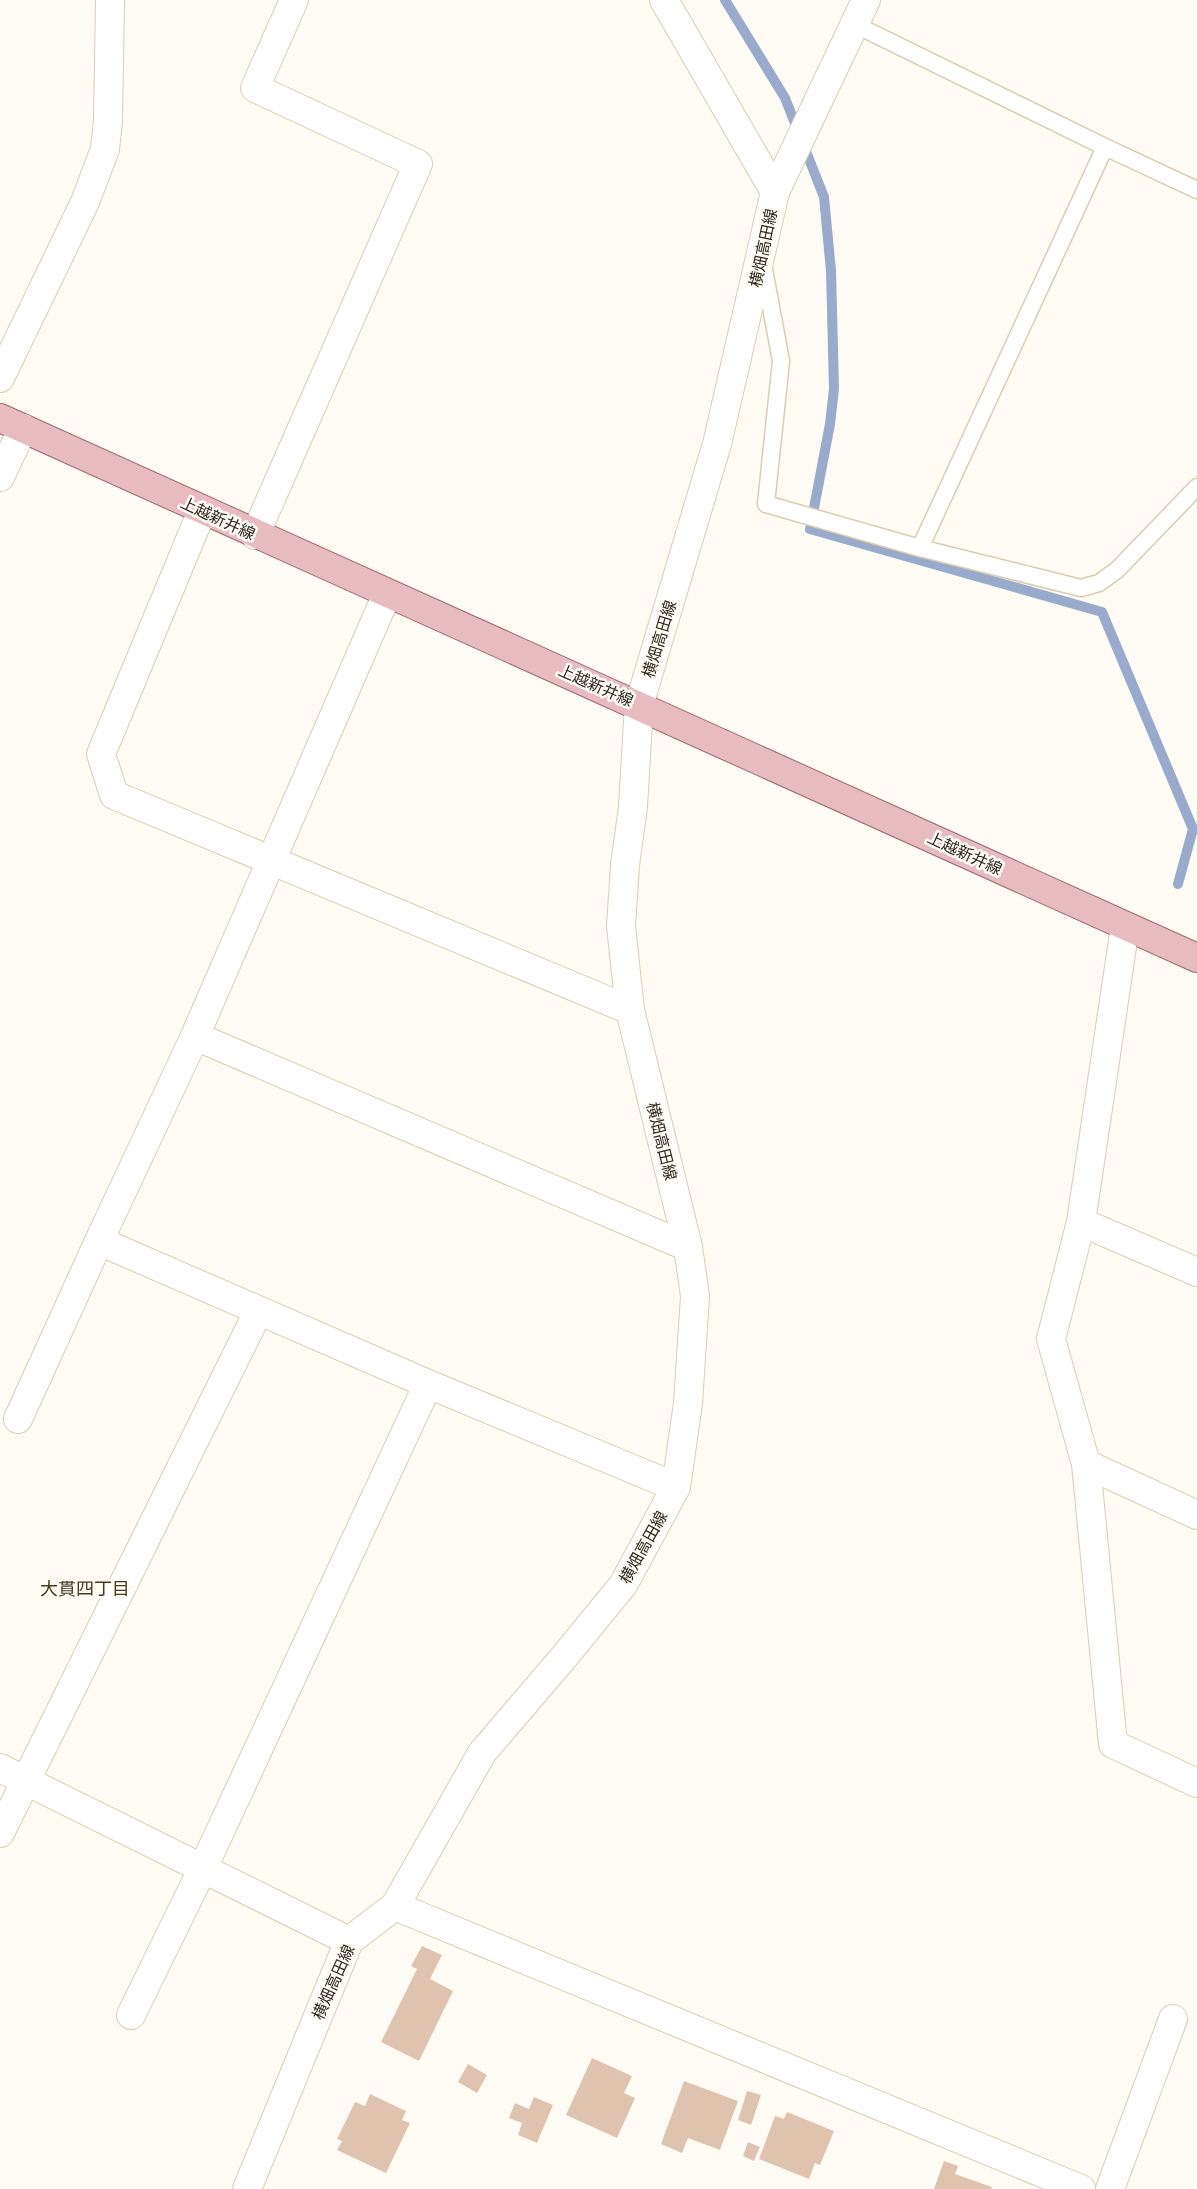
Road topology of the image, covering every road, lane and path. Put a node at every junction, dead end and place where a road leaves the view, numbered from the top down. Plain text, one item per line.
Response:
1 (110, 0) edge
2 (294, 0) edge
3 (664, 0) edge
4 (866, 0) edge
5 (854, 24) junction
6 (1104, 147) junction
7 (1197, 190) edge
8 (775, 192) junction
9 (762, 257) junction
10 (0, 378) edge
11 (11, 423) edge
12 (0, 476) edge
13 (1197, 488) edge
14 (202, 511) junction
15 (255, 535) junction
16 (920, 548) junction
17 (388, 594) junction
18 (639, 705) junction
19 (271, 861) junction
20 (1125, 927) junction
21 (1197, 958) edge
22 (630, 1010) junction
23 (195, 1036) junction
24 (1080, 1222) junction
25 (99, 1242) junction
26 (688, 1247) junction
27 (1197, 1272) edge
28 (258, 1312) junction
29 (428, 1384) junction
30 (18, 1419) dead end
31 (1086, 1464) junction
32 (676, 1487) junction
33 (1197, 1515) edge
34 (0, 1768) edge
35 (27, 1780) junction
36 (1197, 1783) edge
37 (0, 1833) edge
38 (203, 1868) junction
39 (395, 1906) junction
40 (349, 1941) junction
41 (131, 2015) dead end
42 (1173, 2019) dead end
43 (247, 2189) edge
44 (1081, 2189) edge
45 (1110, 2189) edge

1 - 10 street
2 - 15 street
3 - 8 street
4 - 5 street, 横畑高田線
5 - 6 lane
5 - 8 street, 横畑高田線
6 - 7 lane
6 - 16 lane
8 - 9 street, 横畑高田線
9 - 16 lane
9 - 18 street, 横畑高田線
11 - 12 street
11 - 14 main road, 上越新井線
13 - 16 lane
14 - 15 main road, 上越新井線
14 - 19 street
15 - 17 main road, 上越新井線
17 - 18 main road, 上越新井線
17 - 19 street
18 - 20 main road, 上越新井線
18 - 22 street, 横畑高田線
19 - 22 street
19 - 23 street
20 - 21 main road, 上越新井線
20 - 24 street
22 - 26 street, 横畑高田線
23 - 25 street
23 - 26 street
24 - 27 street
24 - 31 street
25 - 28 street
25 - 30 street
26 - 32 street, 横畑高田線
28 - 29 street
28 - 35 street
29 - 32 street
29 - 38 street
31 - 33 street
31 - 36 street
32 - 39 street, 横畑高田線
34 - 35 street
35 - 37 street
35 - 38 street
38 - 40 street
38 - 41 street
39 - 40 street, 横畑高田線
39 - 44 street
40 - 43 street, 横畑高田線
42 - 45 street

